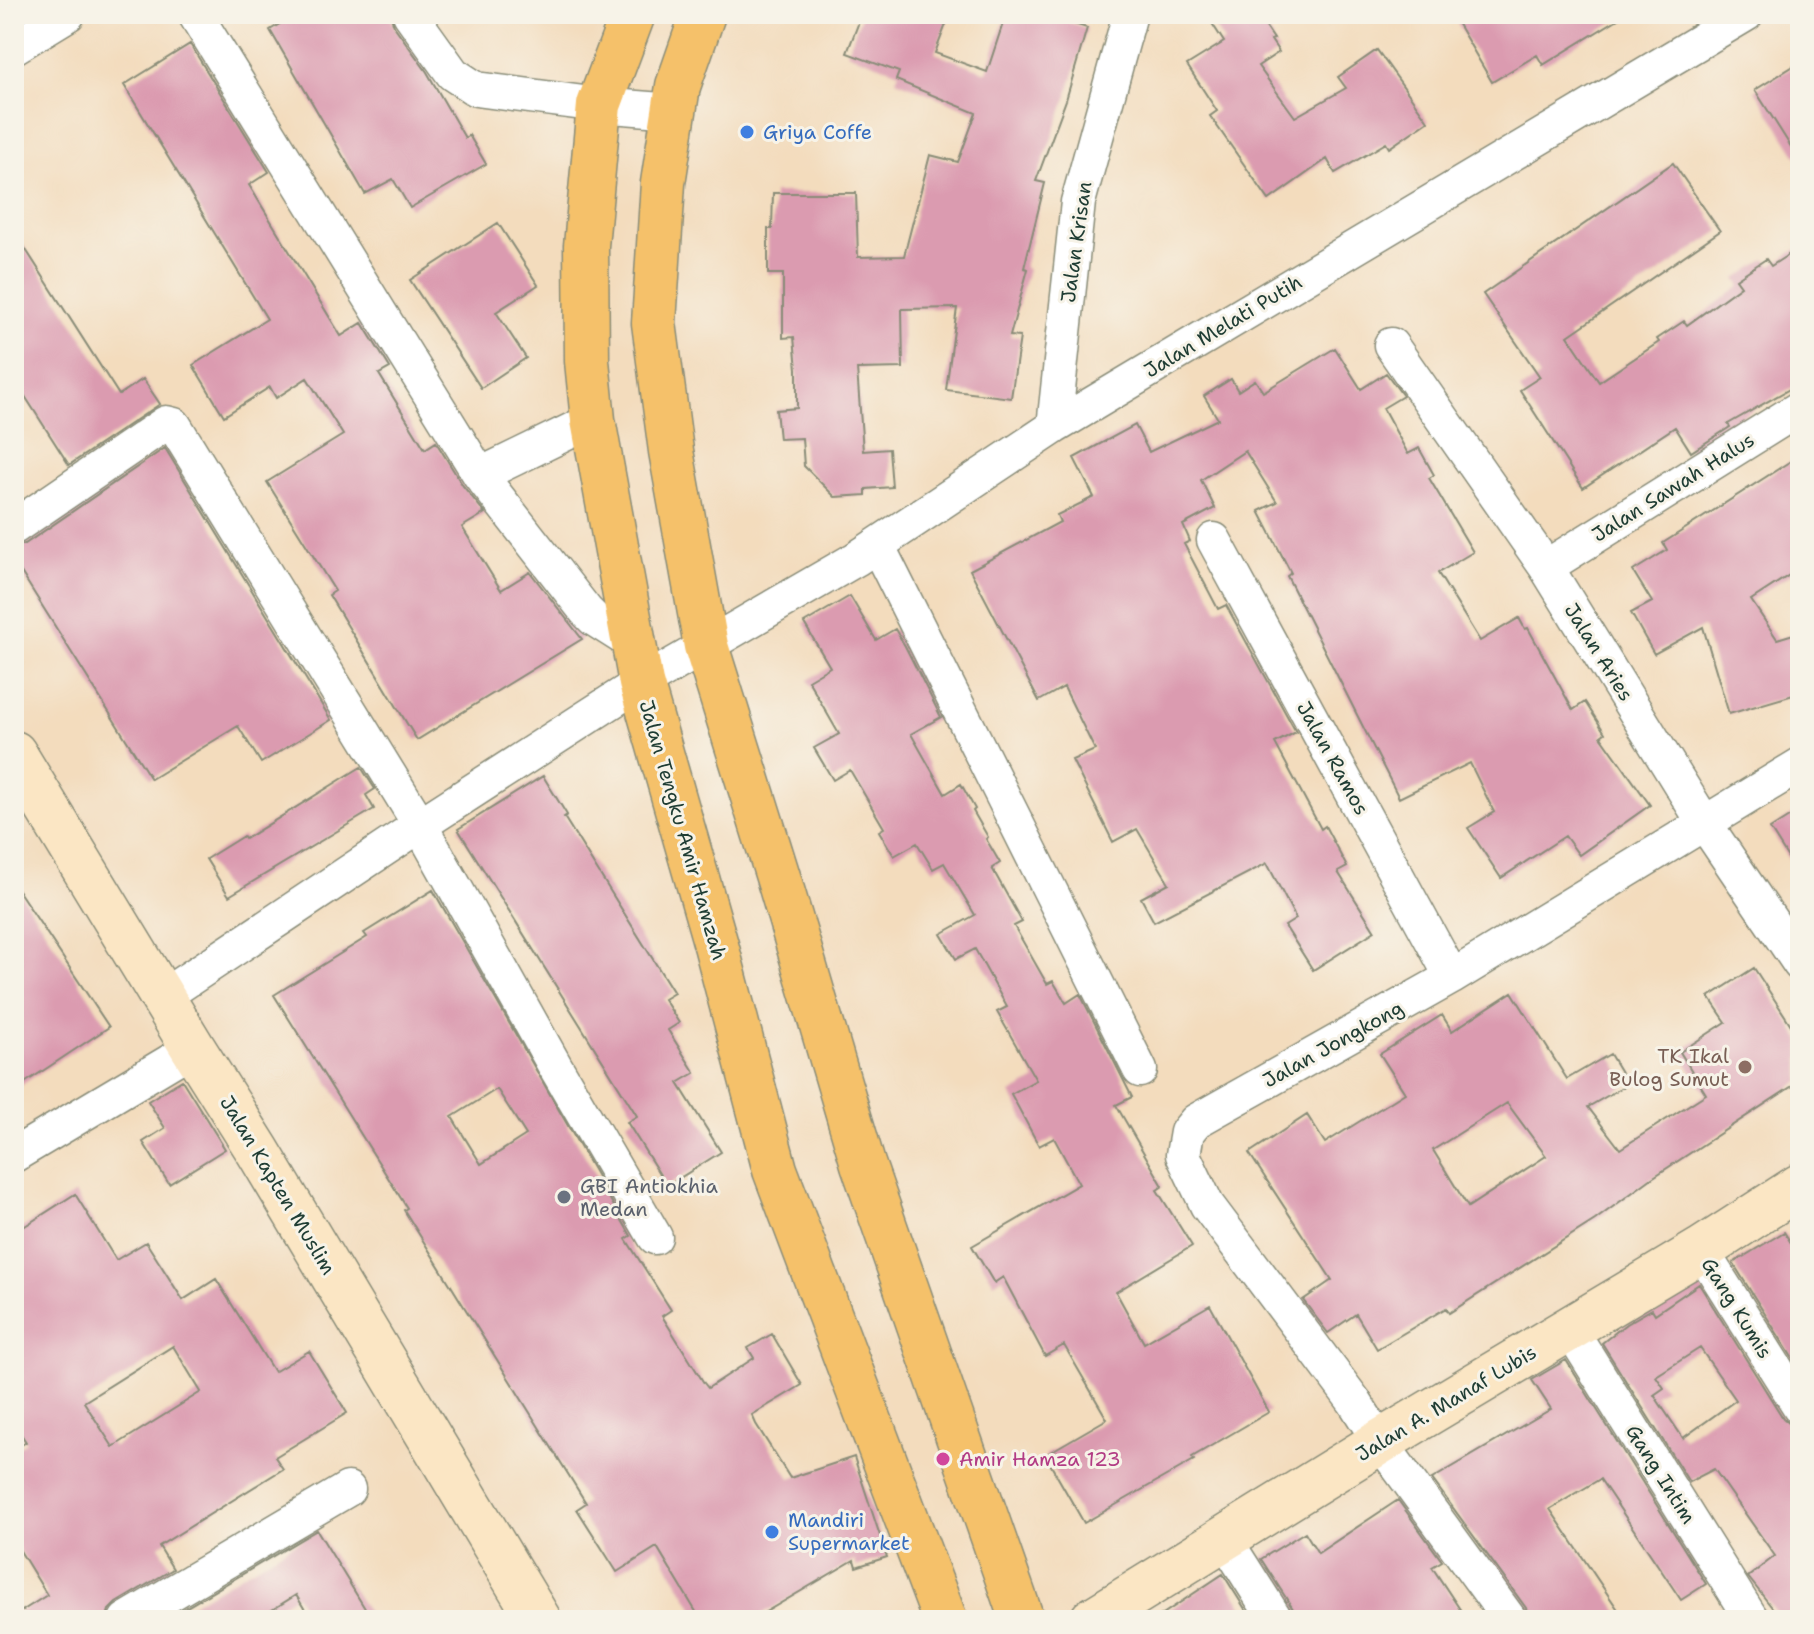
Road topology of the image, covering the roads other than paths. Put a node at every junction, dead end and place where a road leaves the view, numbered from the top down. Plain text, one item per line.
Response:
1 (68, 14) edge
2 (195, 14) edge
3 (410, 14) edge
4 (633, 14) edge
5 (703, 14) edge
6 (1130, 14) edge
7 (1746, 14) edge
8 (14, 47) edge
9 (599, 105) junction
10 (674, 111) junction
11 (1391, 345) dead end
12 (1800, 408) edge
13 (593, 420) junction
14 (1054, 427) junction
15 (480, 475) junction
16 (14, 527) edge
17 (1214, 540) dead end
18 (877, 545) junction
19 (1546, 567) junction
20 (706, 646) junction
21 (638, 664) junction
22 (14, 753) edge
23 (1800, 765) edge
24 (1705, 824) junction
25 (420, 825) junction
26 (1800, 964) edge
27 (1452, 977) junction
28 (162, 997) junction
29 (193, 1048) junction
30 (1140, 1070) dead end
31 (14, 1155) edge
32 (1800, 1186) edge
33 (655, 1237) dead end
34 (1701, 1250) junction
35 (1570, 1329) junction
36 (1800, 1407) edge
37 (1380, 1442) junction
38 (348, 1489) dead end
39 (1224, 1538) junction
40 (936, 1609) edge
41 (126, 1620) edge
42 (539, 1620) edge
43 (1022, 1620) edge
44 (1092, 1620) edge
45 (1276, 1620) edge
46 (1510, 1620) edge
47 (1752, 1620) edge

1 - 8 street
2 - 15 street
3 - 9 street
4 - 9 main road, Jalan Tengku Amir Hamzah
5 - 10 main road
6 - 14 street, Jalan Krisan
7 - 14 street, Jalan Melati Putih
9 - 10 street
9 - 13 main road, Jalan Tengku Amir Hamzah
10 - 20 main road
11 - 19 street, Jalan Aries
12 - 19 street, Jalan Sawah Halus
13 - 15 street
13 - 21 main road, Jalan Tengku Amir Hamzah
14 - 18 street, Jalan Melati Putih
15 - 21 street
16 - 25 street
17 - 27 street, Jalan Ramos
18 - 20 street, Jalan Melati Putih
18 - 30 street
19 - 24 street, Jalan Aries
20 - 21 street, Jalan Melati Putih
20 - 43 main road
21 - 25 street, Jalan Melati Putih
21 - 40 main road, Jalan Tengku Amir Hamzah
22 - 28 street, Jalan Kapten Muslim
23 - 24 street, Jalan Jongkong
24 - 26 street, Jalan Aries
24 - 27 street, Jalan Jongkong
25 - 28 street, Jalan Melati Putih
25 - 33 street
27 - 37 street, Jalan Jongkong
28 - 29 street, Jalan Kapten Muslim
29 - 31 street
29 - 42 street, Jalan Kapten Muslim
32 - 34 street, Jalan A. Manaf Lubis
34 - 35 street, Jalan A. Manaf Lubis
34 - 36 street, Gang Kumis
35 - 37 street, Jalan A. Manaf Lubis
35 - 47 street, Gang Intim
37 - 39 street, Jalan A. Manaf Lubis
37 - 46 street, Jalan Jongkong
38 - 41 street
39 - 44 street, Jalan A. Manaf Lubis
39 - 45 street

